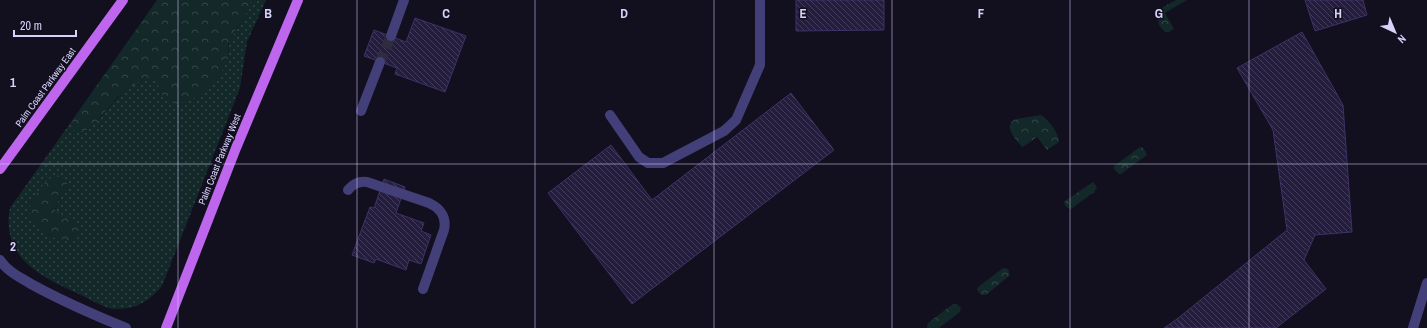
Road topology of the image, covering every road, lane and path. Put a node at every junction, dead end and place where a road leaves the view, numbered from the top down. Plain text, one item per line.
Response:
1 (123, 0) edge
2 (298, 0) edge
3 (404, 0) edge
4 (760, 0) edge
5 (391, 36) tunnel mouth
6 (380, 62) tunnel mouth
7 (361, 111) dead end
8 (610, 115) dead end
9 (0, 169) edge
10 (348, 190) dead end
11 (0, 260) edge
12 (1427, 284) edge
13 (423, 289) dead end
14 (126, 328) edge
15 (166, 328) edge
16 (1413, 328) edge

1 - 9 main road, Palm Coast Parkway East
2 - 15 main road, Palm Coast Parkway West
3 - 5 street
4 - 8 street
6 - 7 street
10 - 13 street
11 - 14 street
12 - 16 street

